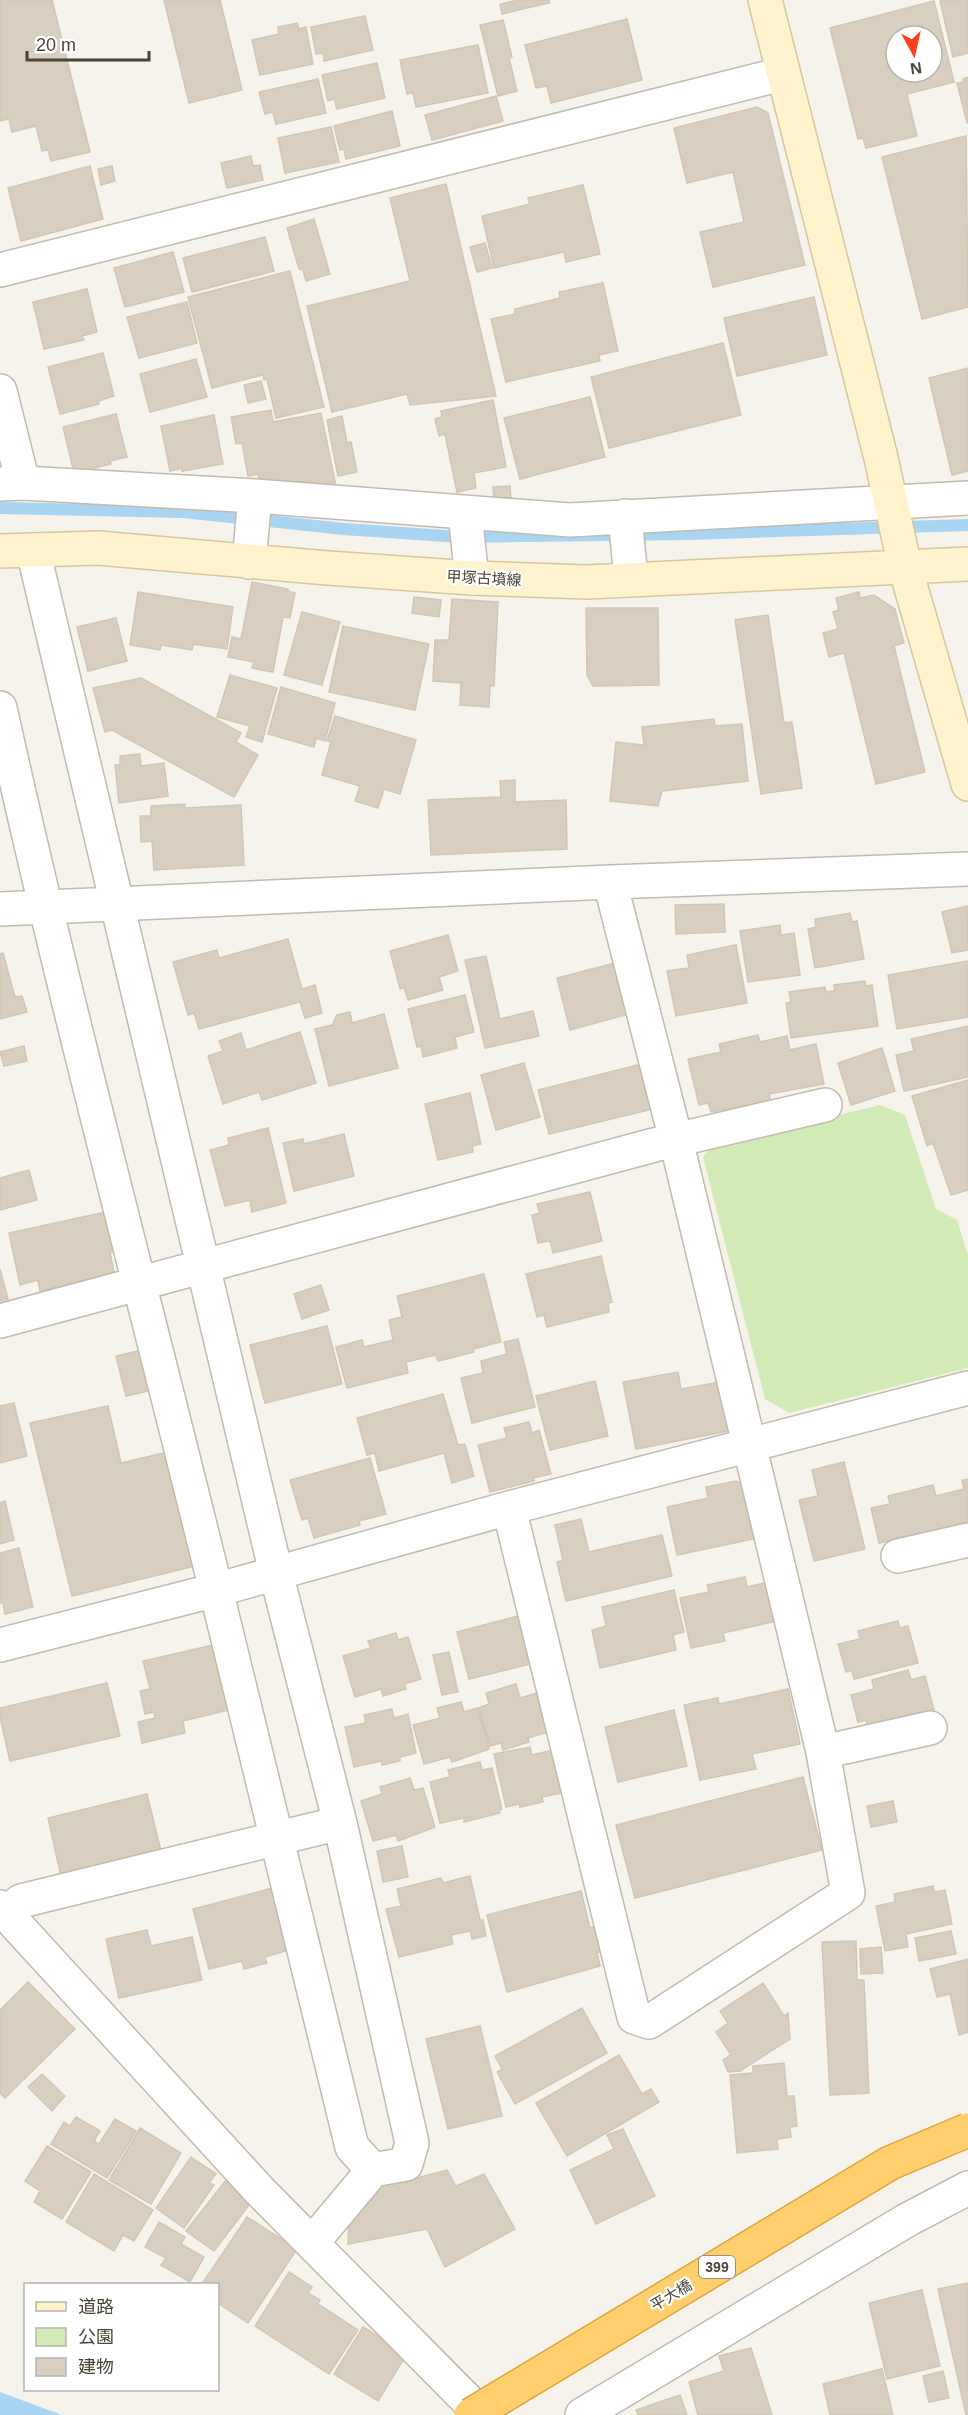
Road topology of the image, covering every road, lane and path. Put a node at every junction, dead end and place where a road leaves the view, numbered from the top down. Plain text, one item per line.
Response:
1 (772, 2) edge
2 (782, 74) junction
3 (0, 270) edge
4 (0, 391) edge
5 (11, 484) edge
6 (255, 496) junction
7 (968, 498) edge
8 (892, 508) junction
9 (465, 514) junction
10 (625, 516) junction
11 (33, 550) junction
12 (0, 551) edge
13 (903, 557) junction
14 (249, 562) junction
15 (968, 564) edge
16 (472, 578) junction
17 (631, 579) junction
18 (0, 708) edge
19 (968, 784) edge
20 (968, 869) edge
21 (610, 882) junction
22 (117, 903) junction
23 (46, 908) junction
24 (0, 909) edge
25 (825, 1104) dead end
26 (676, 1140) junction
27 (203, 1267) junction
28 (138, 1285) junction
29 (0, 1321) edge
30 (968, 1388) edge
31 (749, 1446) junction
32 (509, 1508) junction
33 (968, 1540) edge
34 (898, 1556) dead end
35 (276, 1573) junction
36 (216, 1590) junction
37 (0, 1645) edge
38 (930, 1728) dead end
39 (823, 1752) junction
40 (340, 1824) junction
41 (277, 1840) junction
42 (3, 1910) edge
43 (968, 2130) edge
44 (373, 2170) junction
45 (968, 2188) edge
46 (312, 2243) junction
47 (471, 2415) edge
48 (482, 2415) edge
49 (582, 2415) edge

1 - 2 main road
2 - 3 street
2 - 8 main road
4 - 5 street
5 - 6 street
6 - 9 street
6 - 14 street
7 - 8 street
8 - 10 street
8 - 13 main road
9 - 10 street
9 - 16 street
10 - 17 street
11 - 12 main road, 甲塚古墳線
11 - 14 main road, 甲塚古墳線
11 - 22 street
13 - 15 main road, 甲塚古墳線
13 - 17 main road, 甲塚古墳線
13 - 19 main road
14 - 16 main road, 甲塚古墳線
16 - 17 main road, 甲塚古墳線
18 - 23 street
20 - 21 street
21 - 22 street
21 - 26 street
22 - 23 street
22 - 27 street
23 - 24 street
23 - 28 street
25 - 26 street
26 - 27 street
26 - 31 street
27 - 28 street
27 - 35 street
28 - 29 street
28 - 36 street
30 - 31 street
31 - 32 street
31 - 39 street
32 - 35 street
32 - 39 street
33 - 34 street
35 - 36 street
35 - 40 street
36 - 37 street
36 - 41 street
38 - 39 street
40 - 41 street
40 - 44 street
41 - 42 street
41 - 44 street
42 - 46 street
43 - 47 highway, 平大橋 / 399, bridge
44 - 46 street
45 - 49 street
46 - 48 street

